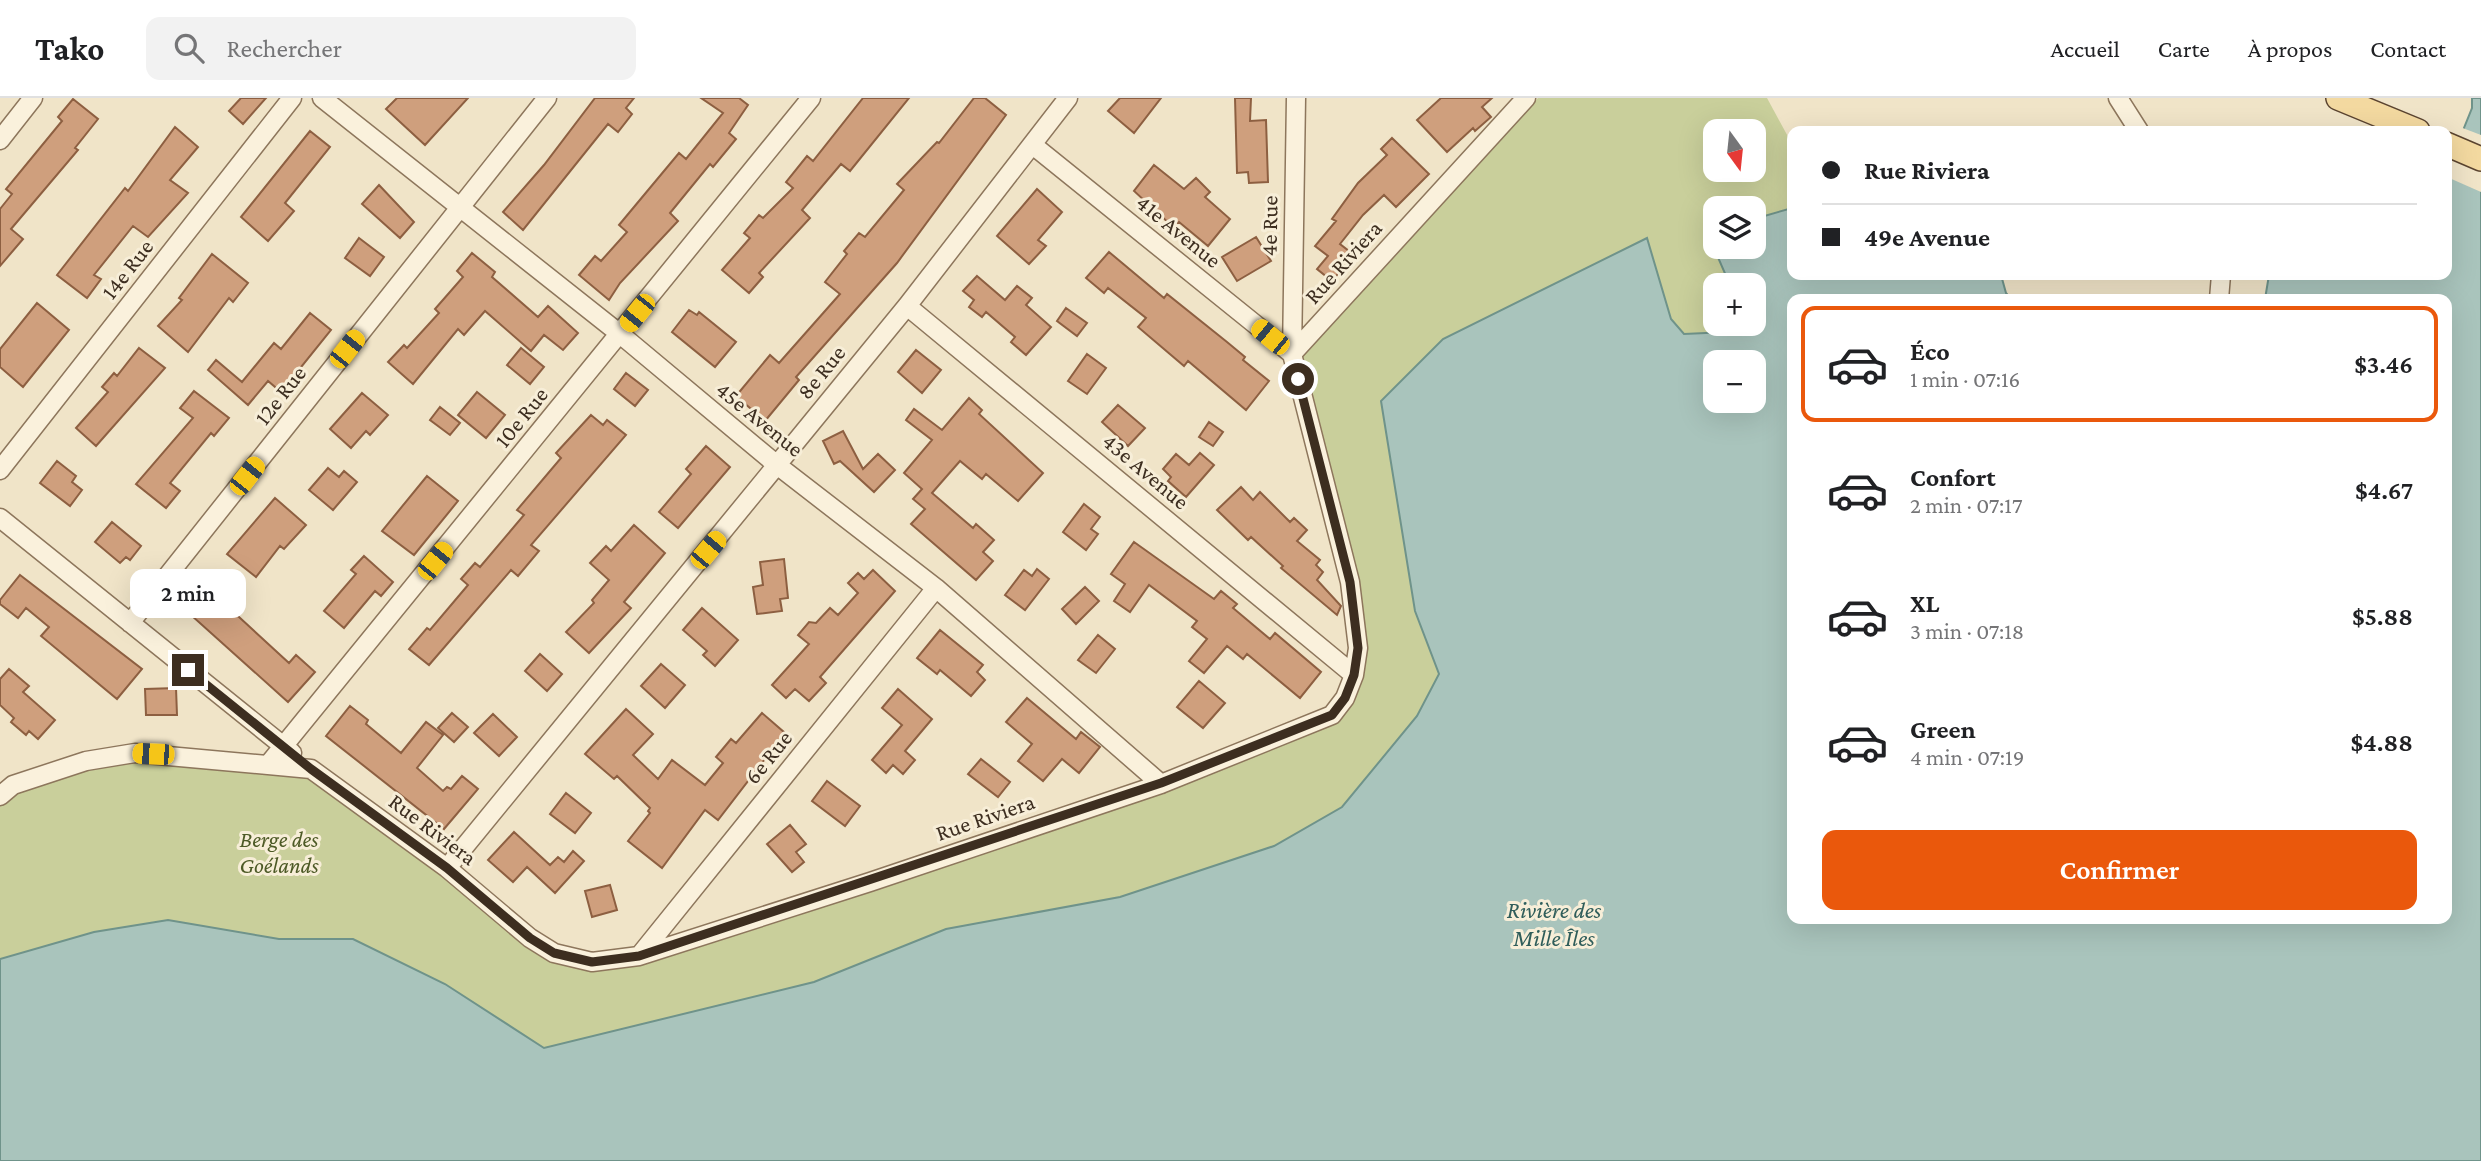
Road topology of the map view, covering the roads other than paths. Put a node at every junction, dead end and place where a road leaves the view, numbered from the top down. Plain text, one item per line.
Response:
1 (33, 98) edge
2 (292, 98) edge
3 (322, 98) edge
4 (547, 98) edge
5 (811, 98) edge
6 (1068, 98) edge
7 (1296, 98) edge
8 (1526, 98) edge
9 (2118, 98) edge
10 (2338, 98) edge
11 (2136, 126) edge
12 (2406, 126) edge
13 (0, 140) edge
14 (1034, 146) junction
15 (2452, 147) edge
16 (2481, 159) edge
17 (459, 208) junction
18 (907, 306) junction
19 (620, 334) junction
20 (1292, 354) junction
21 (777, 465) junction
22 (0, 470) edge
23 (0, 518) edge
24 (936, 587) junction
25 (130, 623) junction
26 (1354, 675) junction
27 (284, 747) junction
28 (268, 765) junction
29 (311, 769) junction
30 (1161, 783) junction
31 (4, 785) edge
32 (447, 868) junction
33 (639, 956) junction

1 - 13 street
2 - 22 street, 14e Rue
3 - 17 street, 45e Avenue
4 - 17 street, 12e Rue
5 - 19 street, 10e Rue
6 - 14 street, 8e Rue
7 - 20 street, 4e Rue
8 - 20 street, Rue Riviera
9 - 11 street
10 - 12 main road
14 - 18 street, 8e Rue
14 - 20 street, 41e Avenue
15 - 16 main road
17 - 19 street, 45e Avenue
17 - 25 street, 12e Rue
18 - 21 street, 8e Rue
18 - 26 street, 43e Avenue
19 - 21 street, 45e Avenue
19 - 27 street, 10e Rue
20 - 26 street, Rue Riviera
21 - 24 street, 45e Avenue
21 - 32 street, 8e Rue
23 - 25 street, Rue Riviera
24 - 30 street, 45e Avenue
24 - 33 street, 6e Rue
25 - 27 street, Rue Riviera
26 - 30 street, Rue Riviera
27 - 28 street, 10e Rue
27 - 29 street, Rue Riviera
28 - 29 street
28 - 31 street
29 - 32 street, Rue Riviera
30 - 33 street, Rue Riviera
32 - 33 street, Rue Riviera

